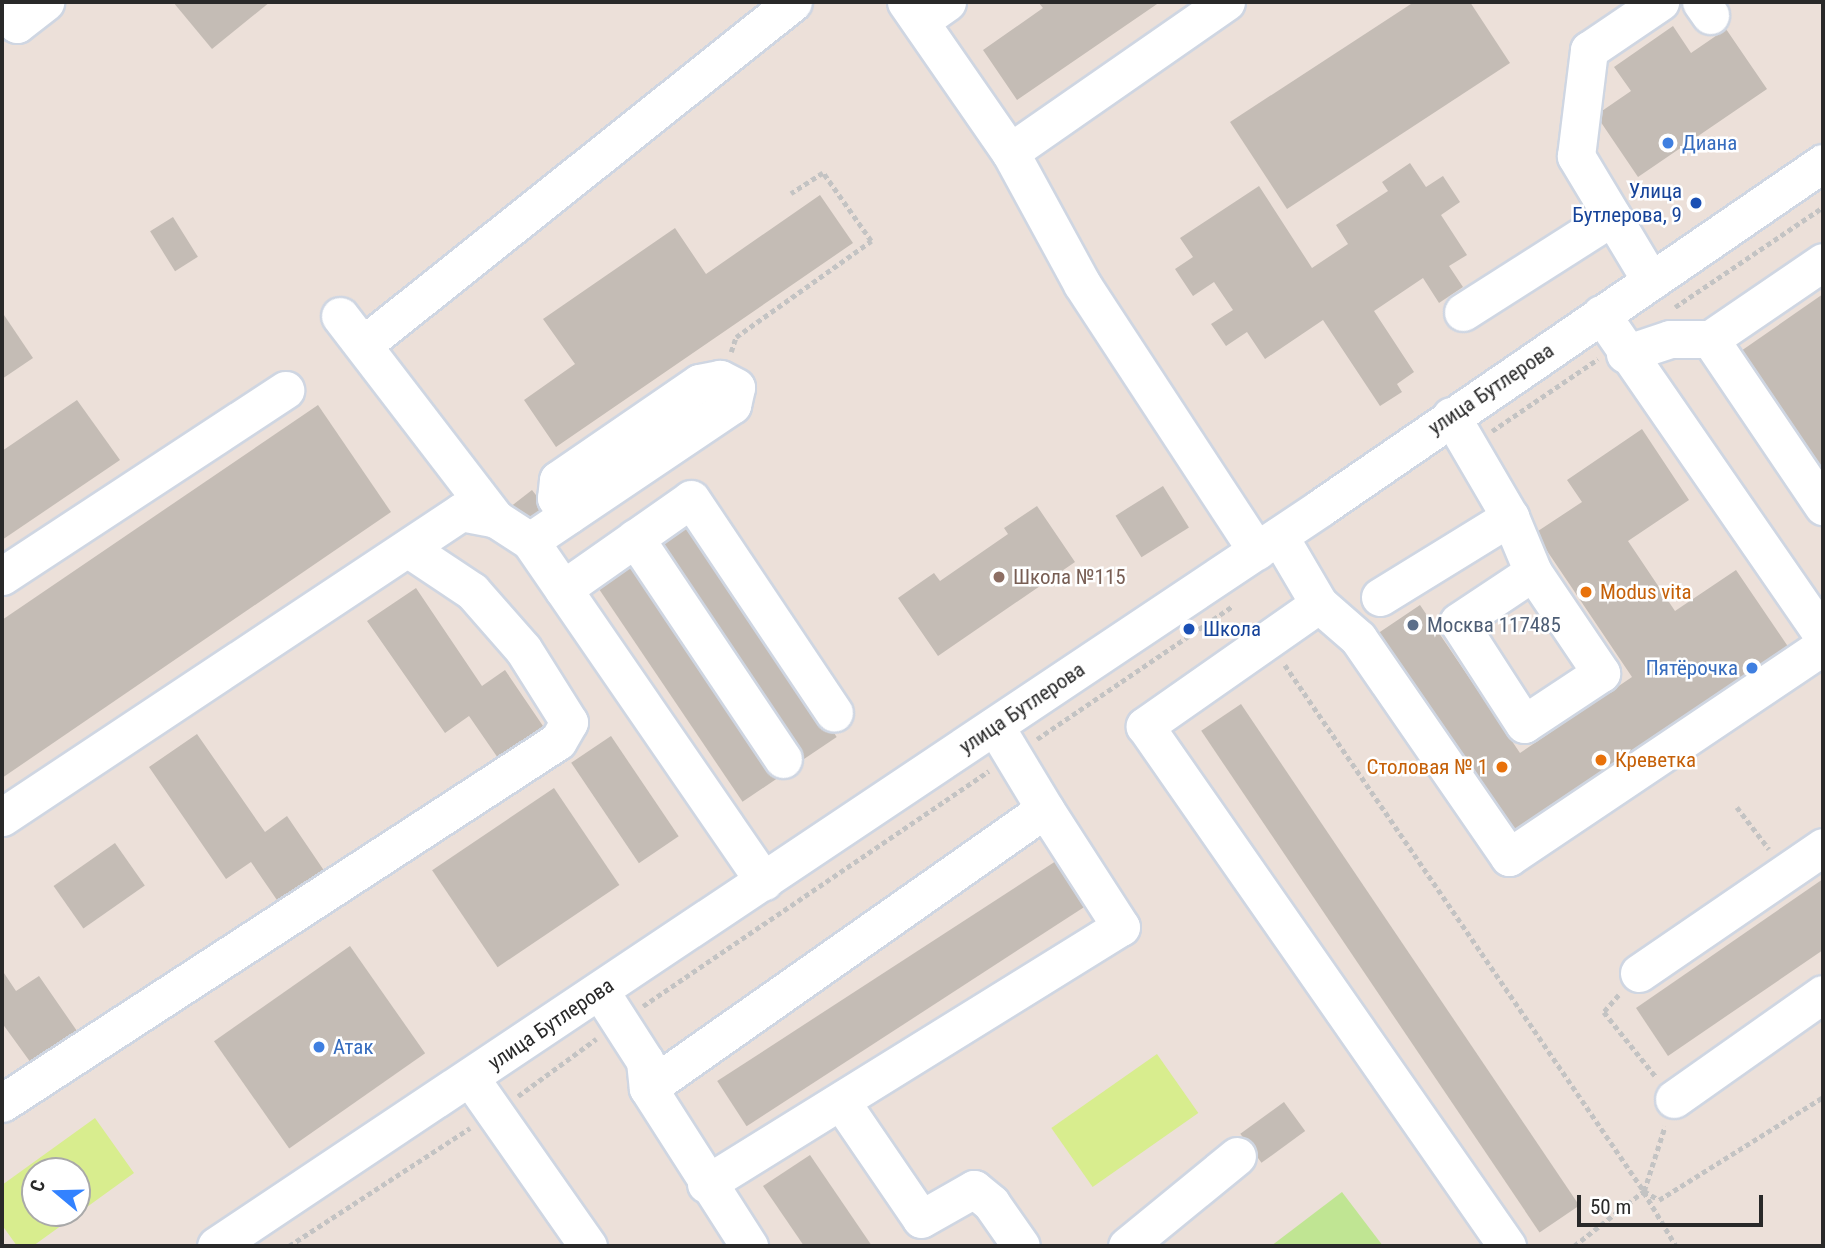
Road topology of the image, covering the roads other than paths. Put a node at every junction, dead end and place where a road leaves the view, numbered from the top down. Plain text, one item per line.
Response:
1 (3, 2) edge
2 (45, 2) edge
3 (793, 2) edge
4 (1226, 2) edge
5 (1660, 2) edge
6 (924, 8) edge
7 (1010, 152) junction
8 (1823, 163) edge
9 (1612, 217) junction
10 (1823, 262) edge
11 (1658, 298) junction
12 (1464, 312) dead end
13 (340, 317) dead end
14 (1615, 338) junction
15 (1710, 339) junction
16 (363, 345) junction
17 (720, 379) road end
18 (285, 390) dead end
19 (1461, 430) junction
20 (1823, 506) edge
21 (1510, 517) junction
22 (496, 519) junction
23 (635, 538) junction
24 (530, 541) junction
25 (1268, 543) junction
26 (409, 549) junction
27 (1533, 572) dead end
28 (2, 576) edge
29 (571, 583) junction
30 (1380, 597) dead end
31 (1319, 604) junction
32 (1823, 636) edge
33 (1823, 646) edge
34 (834, 713) dead end
35 (1004, 740) junction
36 (783, 760) dead end
37 (726, 796) dead end
38 (1045, 809) junction
39 (2, 817) edge
40 (1823, 847) edge
41 (764, 881) junction
42 (1639, 973) road end
43 (600, 991) junction
44 (1823, 994) edge
45 (471, 1079) junction
46 (648, 1088) junction
47 (1674, 1099) road end
48 (2, 1103) edge
49 (842, 1103) junction
50 (1237, 1156) dead end
51 (706, 1184) junction
52 (216, 1246) edge
53 (587, 1246) edge
54 (749, 1246) edge
55 (1021, 1246) edge
56 (1127, 1246) edge
57 (1507, 1246) edge

1 - 2 street
3 - 16 street
4 - 7 street
5 - 9 street
6 - 7 street
7 - 25 street
8 - 11 street, улица Бутлерова
9 - 11 street
9 - 12 street
10 - 15 street
11 - 14 street, улица Бутлерова
13 - 16 street
14 - 15 street
14 - 19 street, улица Бутлерова
14 - 32 street
15 - 20 street
16 - 22 street
17 - 24 street
18 - 28 street
19 - 21 street
19 - 25 street, улица Бутлерова
21 - 27 street
21 - 30 street
22 - 24 street
22 - 26 street
23 - 29 street
23 - 34 street
23 - 36 street
24 - 29 street
25 - 31 street
25 - 35 street, улица Бутлерова
26 - 39 street
26 - 48 street
29 - 37 street
29 - 41 street
31 - 33 street
31 - 57 street
35 - 38 street
35 - 41 street, улица Бутлерова
38 - 46 street
38 - 49 street
40 - 42 street
41 - 43 street, улица Бутлерова
43 - 45 street, улица Бутлерова
43 - 46 street
44 - 47 street
45 - 52 street, улица Бутлерова
45 - 53 street
46 - 51 street
49 - 51 street
49 - 55 street
50 - 56 street
51 - 54 street

